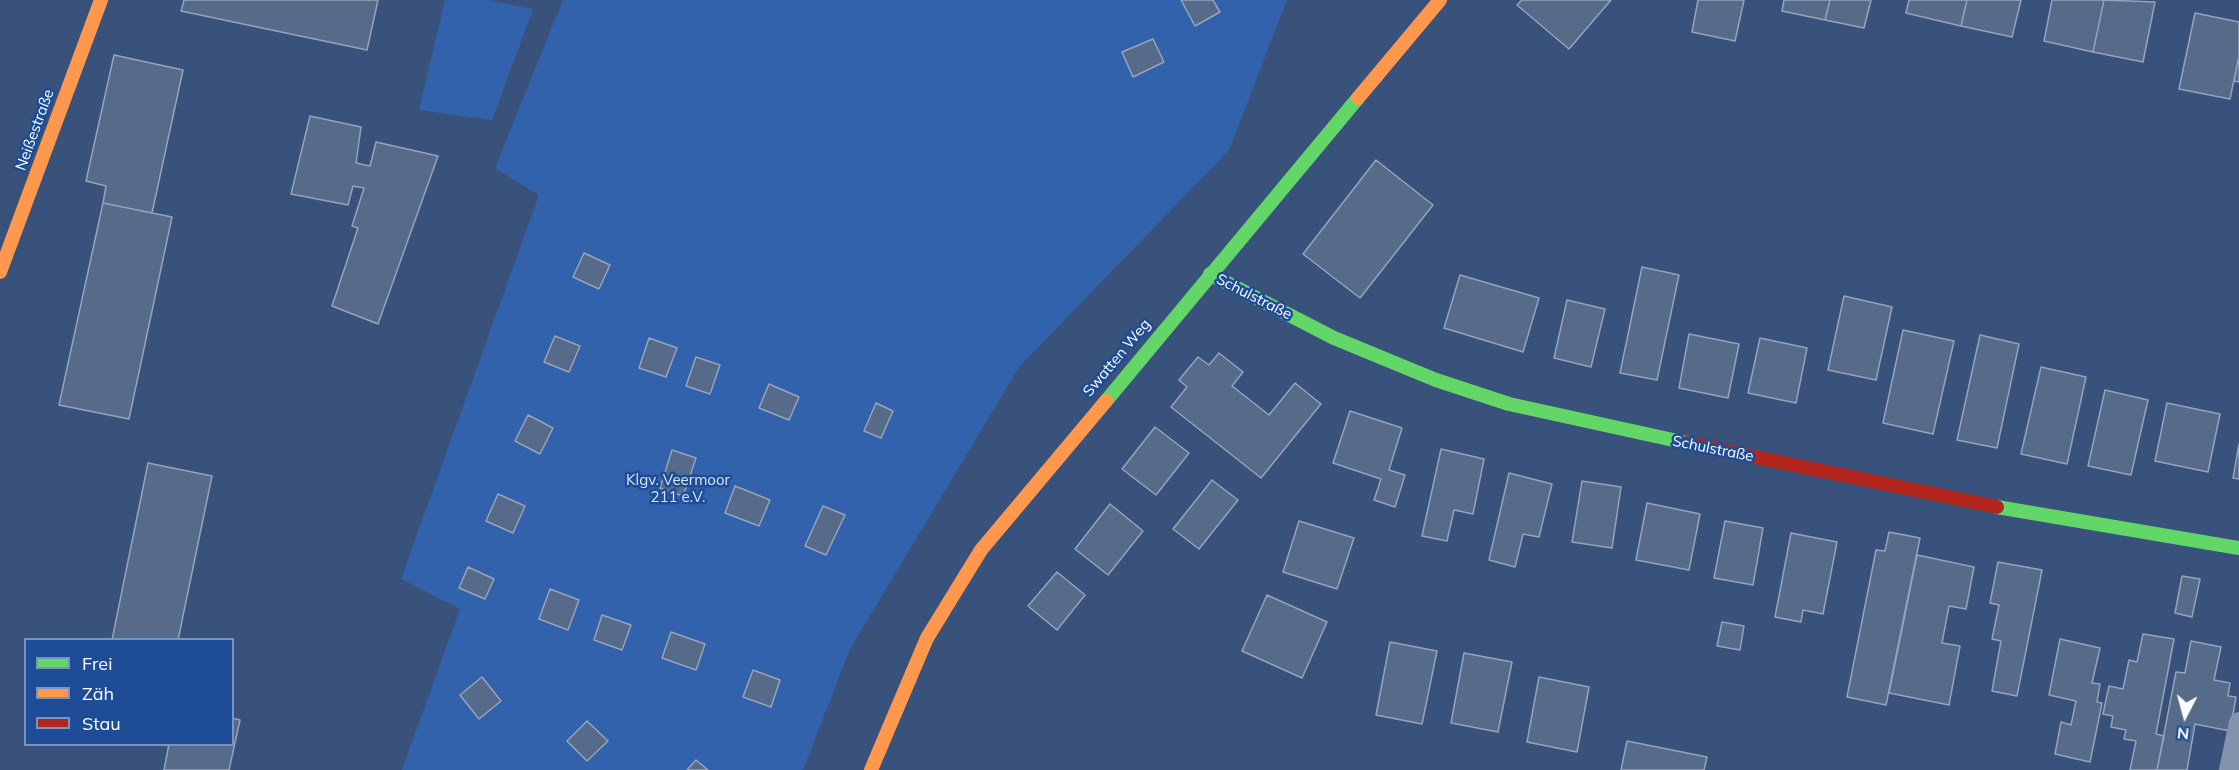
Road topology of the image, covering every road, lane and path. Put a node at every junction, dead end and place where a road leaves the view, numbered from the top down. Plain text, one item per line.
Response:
1 (101, 0) edge
2 (1440, 0) edge
3 (0, 272) edge
4 (1210, 274) junction
5 (2239, 549) edge
6 (2239, 722) edge
7 (871, 770) edge
8 (2229, 770) edge

1 - 3 street, Neißestraße
2 - 4 street, Swatten Weg
4 - 5 street, Schulstraße
4 - 7 street, Swatten Weg
6 - 8 lane

